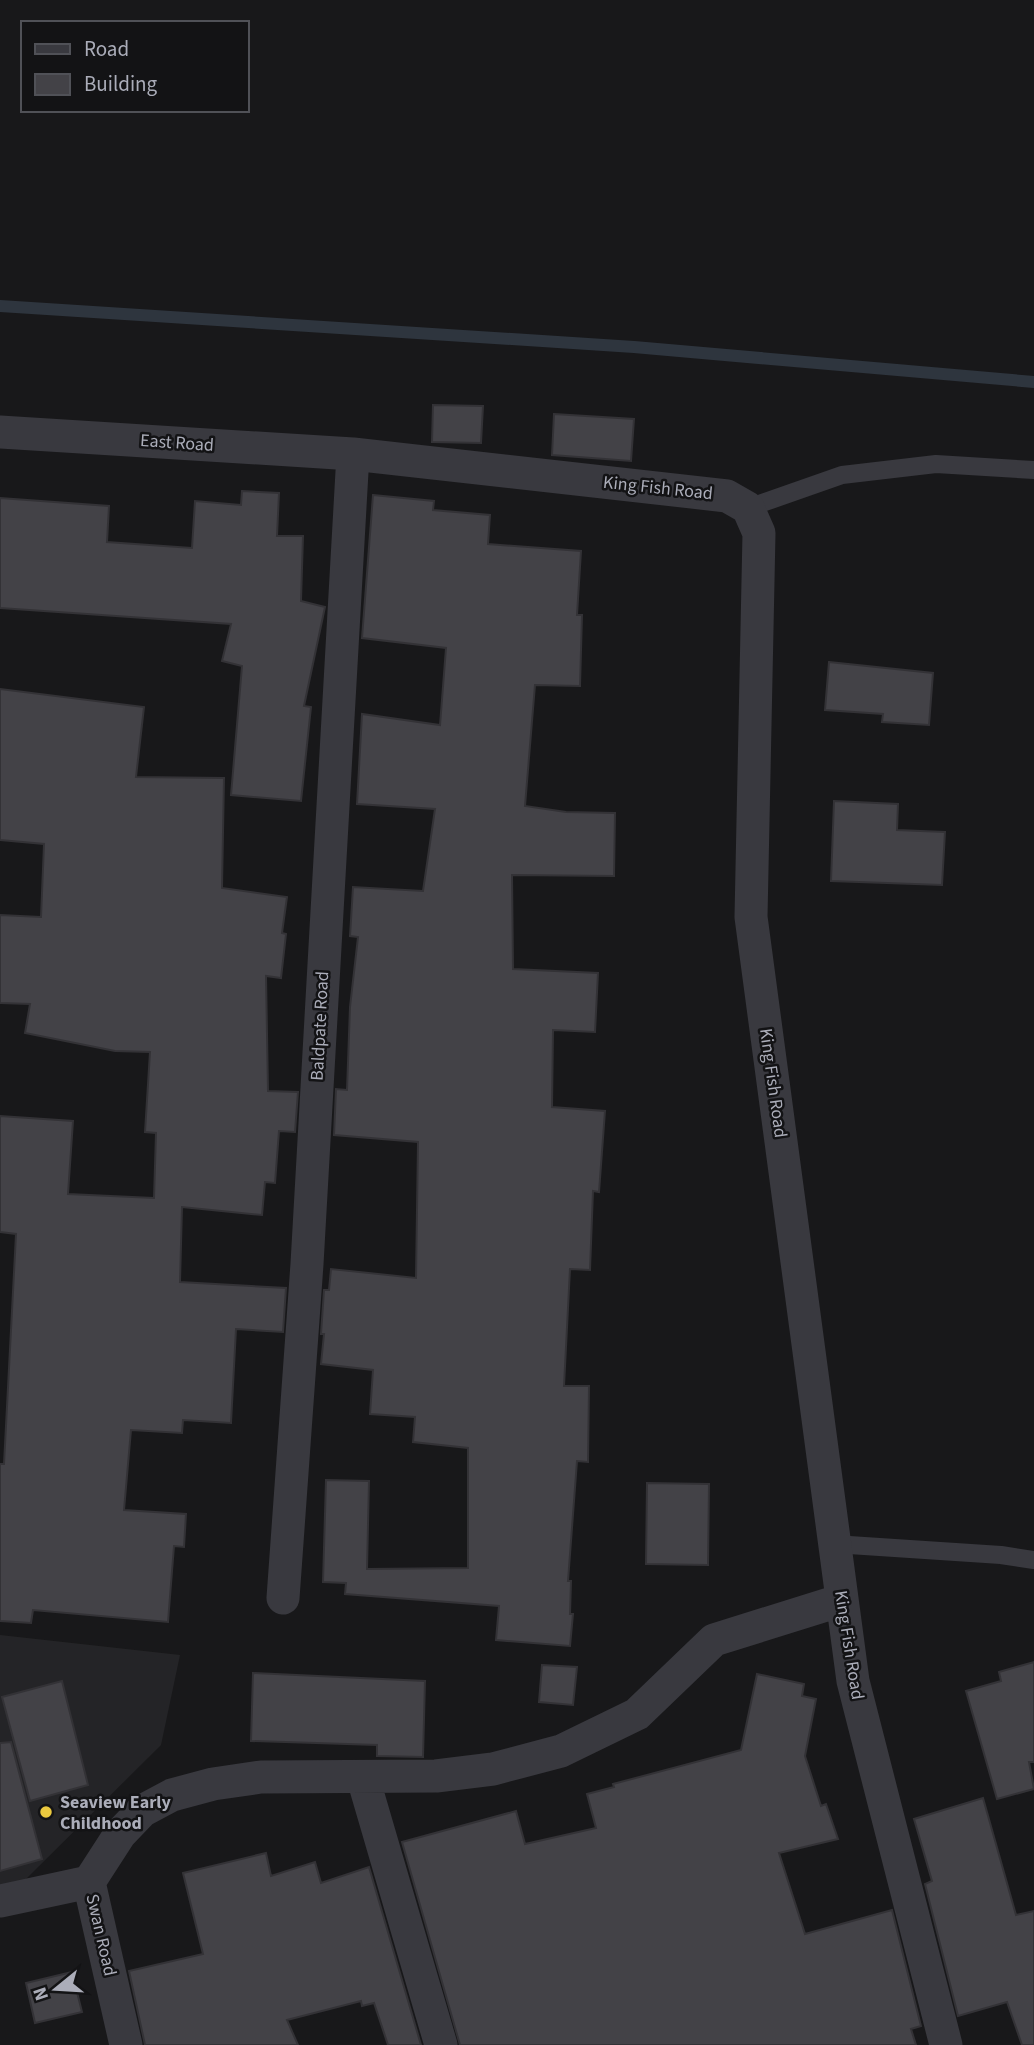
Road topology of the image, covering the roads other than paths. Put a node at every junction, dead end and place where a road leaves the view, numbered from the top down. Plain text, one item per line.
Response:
1 (0, 432) edge
2 (353, 454) junction
3 (1034, 470) edge
4 (748, 508) junction
5 (834, 1544) junction
6 (1034, 1560) edge
7 (283, 1598) dead end
8 (842, 1600) junction
9 (363, 1778) junction
10 (89, 1882) junction
11 (0, 1901) edge
12 (126, 2045) edge
13 (441, 2045) edge
14 (946, 2045) edge

1 - 2 street, East Road
2 - 4 street, King Fish Road
2 - 7 street, Baldpate Road
3 - 4 lane
4 - 5 street, King Fish Road
5 - 6 lane
5 - 8 street, King Fish Road
8 - 9 street, Swan Road
8 - 14 street, King Fish Road
9 - 10 street, Swan Road
9 - 13 street
10 - 11 street
10 - 12 street, Swan Road

